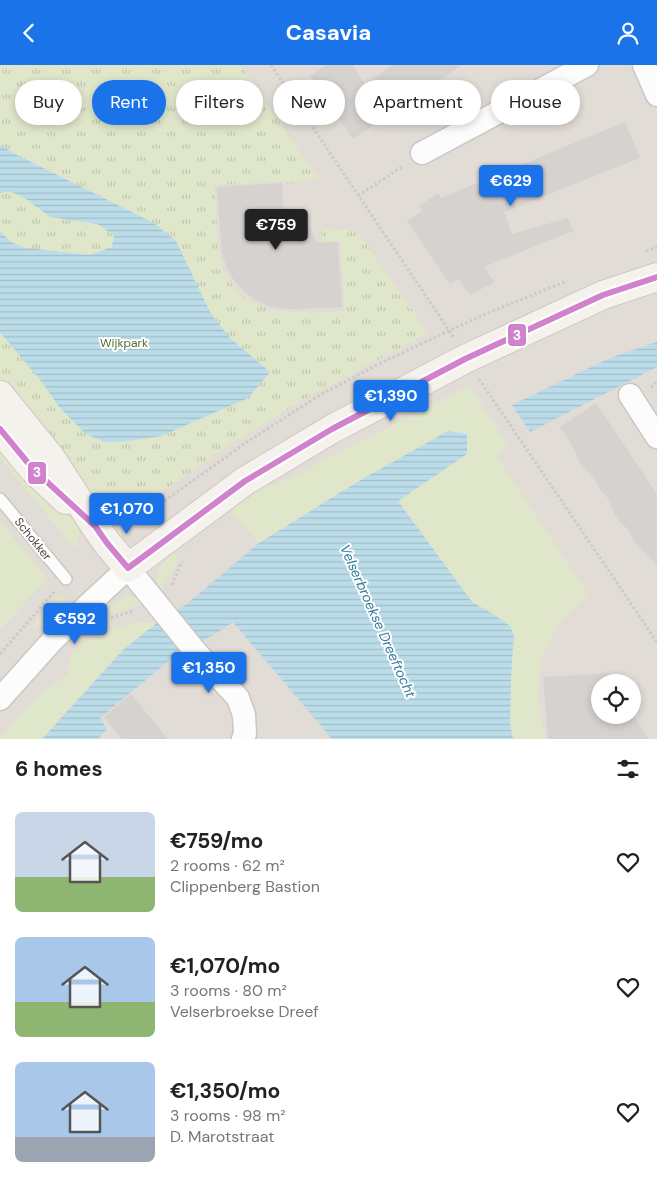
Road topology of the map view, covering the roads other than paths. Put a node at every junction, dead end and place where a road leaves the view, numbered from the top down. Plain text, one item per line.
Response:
1 (587, 65) edge
2 (644, 65) edge
3 (657, 95) edge
4 (422, 153) road end
5 (657, 277) edge
6 (0, 395) edge
7 (630, 395) dead end
8 (0, 429) edge
9 (657, 437) edge
10 (0, 499) edge
11 (101, 535) junction
12 (128, 568) junction
13 (66, 579) road end
14 (0, 699) edge
15 (243, 739) edge

1 - 4 street
2 - 3 street
5 - 12 street
6 - 11 street
7 - 9 street
8 - 11 street
10 - 13 lane, Schokker
11 - 12 street
12 - 14 street
12 - 15 street

